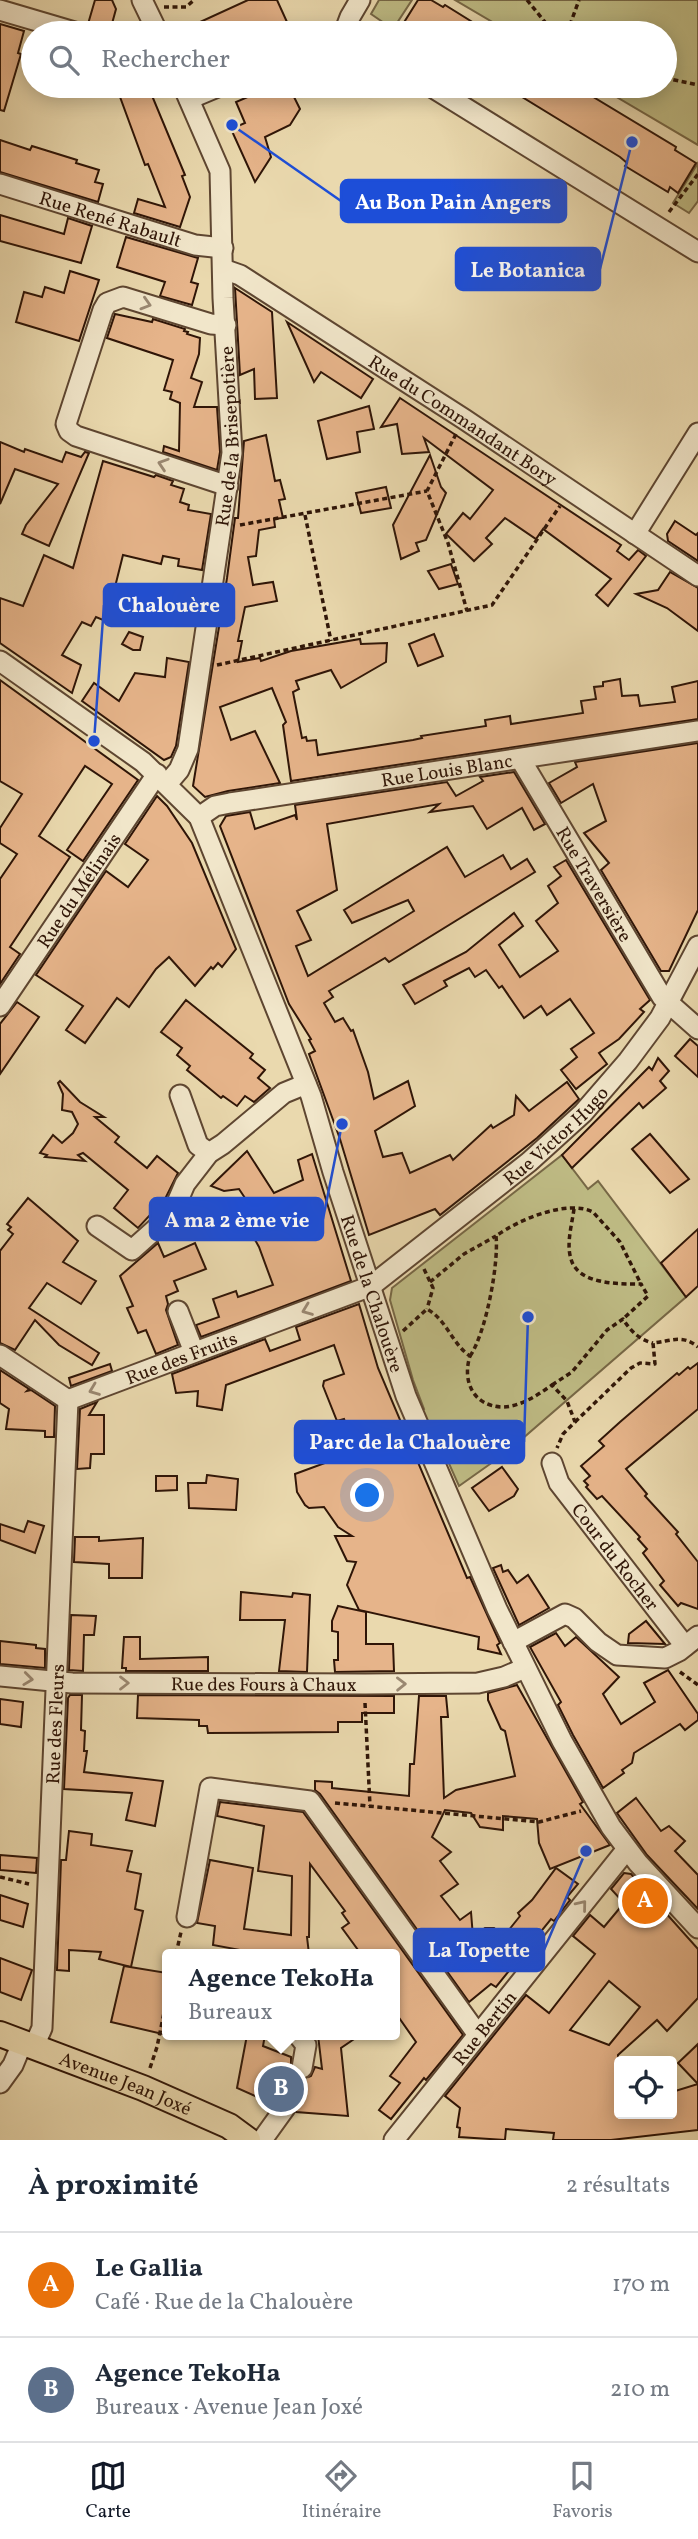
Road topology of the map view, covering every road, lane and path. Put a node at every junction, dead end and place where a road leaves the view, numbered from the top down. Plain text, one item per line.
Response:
1 (142, 0) edge
2 (194, 0) edge
3 (360, 0) edge
4 (527, 0) edge
5 (579, 0) edge
6 (174, 8) dead end
7 (0, 10) edge
8 (37, 21) edge
9 (152, 21) edge
10 (349, 21) edge
11 (544, 21) edge
12 (571, 21) edge
13 (677, 81) edge
14 (698, 85) edge
15 (189, 98) edge
16 (449, 98) edge
17 (698, 174) edge
18 (0, 184) edge
19 (660, 229) junction
20 (223, 248) junction
21 (698, 253) edge
22 (223, 269) junction
23 (226, 324) junction
24 (457, 432) dead end
25 (698, 433) edge
26 (228, 486) junction
27 (427, 491) junction
28 (563, 502) dead end
29 (305, 514) junction
30 (236, 526) dead end
31 (635, 534) junction
32 (698, 576) edge
33 (467, 611) junction
34 (331, 641) junction
35 (0, 661) edge
36 (212, 666) dead end
37 (698, 732) edge
38 (521, 760) junction
39 (162, 779) junction
40 (199, 817) junction
41 (698, 946) edge
42 (668, 1004) junction
43 (0, 1006) edge
44 (698, 1029) edge
45 (306, 1084) junction
46 (180, 1095) dead end
47 (209, 1153) junction
48 (574, 1209) junction
49 (97, 1226) dead end
50 (496, 1236) junction
51 (421, 1264) dead end
52 (430, 1282) junction
53 (641, 1284) junction
54 (371, 1286) junction
55 (426, 1309) junction
56 (178, 1311) dead end
57 (623, 1318) junction
58 (400, 1334) dead end
59 (653, 1343) junction
60 (698, 1347) edge
61 (194, 1352) junction
62 (0, 1355) edge
63 (470, 1356) junction
64 (552, 1385) junction
65 (68, 1400) junction
66 (575, 1422) junction
67 (551, 1462) joint
68 (692, 1641) edge
69 (513, 1642) junction
70 (525, 1668) junction
71 (676, 1668) dead end
72 (0, 1676) edge
73 (56, 1682) junction
74 (365, 1685) junction
75 (698, 1685) edge
76 (310, 1801) junction
77 (370, 1806) junction
78 (586, 1809) dead end
79 (627, 1849) junction
80 (0, 1877) edge
81 (31, 1884) dead end
82 (187, 1917) dead end
83 (698, 1928) edge
84 (162, 2022) edge
85 (478, 2035) junction
86 (19, 2040) edge
87 (302, 2040) edge
88 (302, 2068) tunnel mouth
89 (149, 2070) dead end
90 (0, 2083) edge
91 (285, 2108) tunnel mouth
92 (248, 2140) edge
93 (262, 2140) edge
94 (394, 2140) edge

1 - 9 street
2 - 6 path
3 - 10 street
4 - 11 path
5 - 12 path
7 - 8 street
13 - 14 path
15 - 20 street, Rue de la Brisepotière
16 - 19 street
17 - 19 path
18 - 20 street, Rue René Rabault
19 - 21 street
20 - 22 street, Rue de la Brisepotière
22 - 23 street, Rue de la Brisepotière
22 - 31 street, Rue du Commandant Bory
23 - 26 street, Rue de la Brisepotière
26 -> 23 street
24 - 27 path
25 - 31 street
26 - 39 street, Rue de la Brisepotière
27 - 29 path
27 - 33 path
28 - 33 path
29 - 30 path
29 - 34 path
31 - 32 street, Rue du Commandant Bory
33 - 34 path
34 - 36 path
35 - 39 street, Rue de la Chalouère
37 - 38 street, Rue Louis Blanc
38 - 40 street, Rue Louis Blanc
38 - 42 street, Rue Traversière
39 - 40 street, Rue de la Chalouère
39 - 43 street, Rue du Mélinais
40 - 45 street, Rue de la Chalouère
41 - 42 street, Rue Victor Hugo
42 - 44 street, Rue Traversière
42 - 54 street, Rue Victor Hugo
45 - 47 street
45 - 54 street, Rue de la Chalouère
46 - 47 street
47 - 49 street
48 - 50 path
48 - 53 path
48 - 53 path
50 - 52 path
50 - 63 path
51 - 52 path
52 - 55 path
53 - 57 path
54 -> 61 street, Rue des Fruits
54 - 69 street, Rue de la Chalouère
55 - 58 path
55 - 63 path
56 - 61 street
57 - 59 path
57 - 64 path
59 - 60 path
59 - 66 path
61 -> 65 street, Rue des Fruits
62 - 65 street
63 - 64 path
64 - 66 path
65 - 73 street, Rue des Fleurs
66 - 67 path
67 - 68 street, Cour du Rocher
68 - 69 street, Cour du Rocher
69 - 70 street, Rue de la Chalouère
74 -> 70 street, Rue des Fours à Chaux
70 - 79 street, Rue de la Chalouère
71 - 75 path
72 -> 73 street, Rue des Fours à Chaux
73 -> 74 street, Rue des Fours à Chaux
73 - 86 street, Rue des Fleurs
74 - 77 path
76 - 77 path
76 - 82 street
76 - 85 street
77 - 78 path
79 - 83 street, Rue de la Chalouère
85 -> 79 street, Rue Bertin
80 - 81 path
84 - 89 path
85 - 94 street, Rue Bertin
86 - 90 street, Rue des Fleurs
86 - 92 main road, Avenue Jean Joxé
87 - 88 street
91 - 93 street

